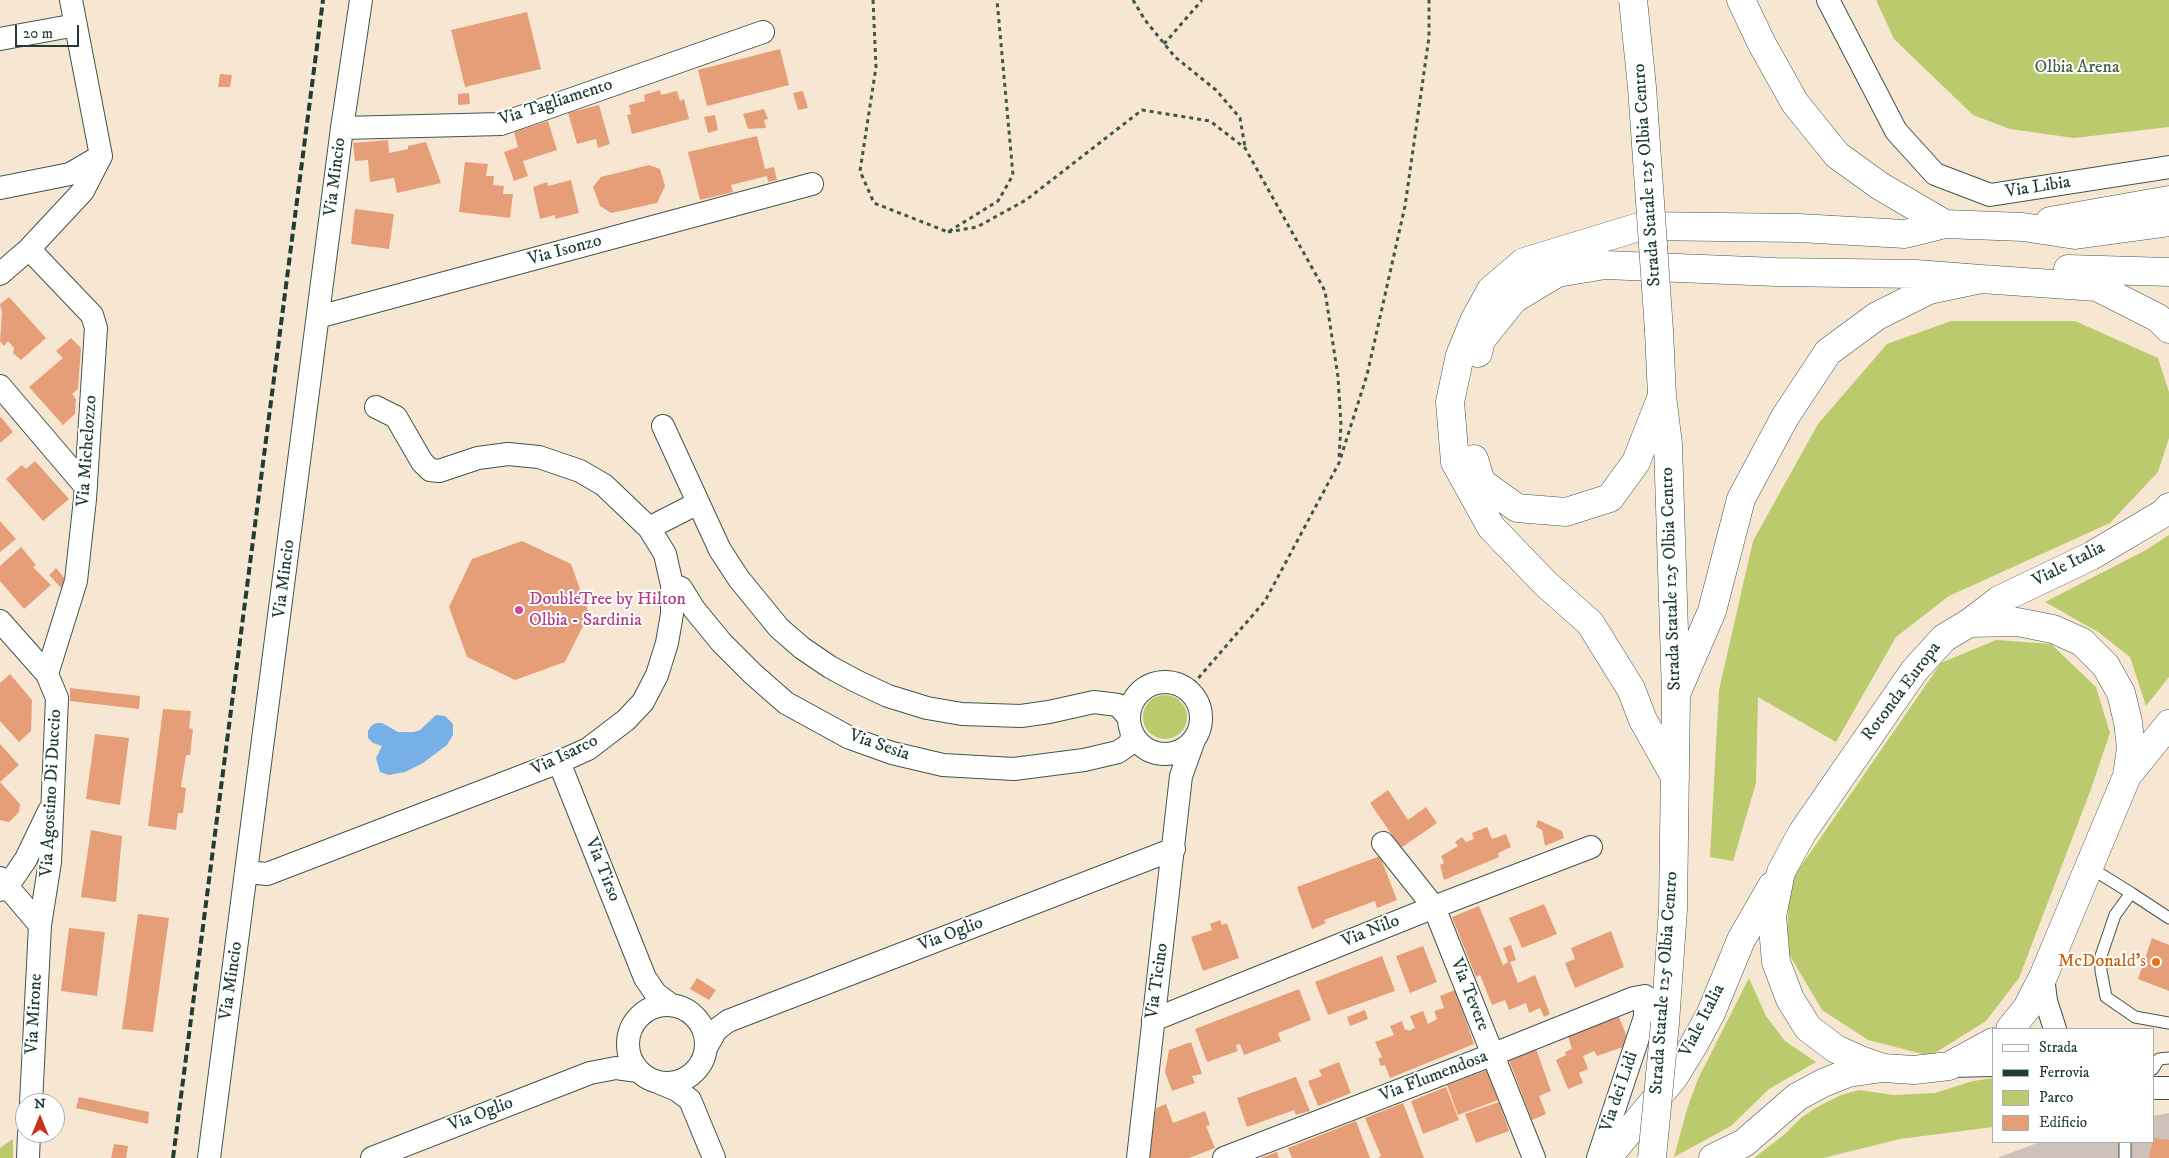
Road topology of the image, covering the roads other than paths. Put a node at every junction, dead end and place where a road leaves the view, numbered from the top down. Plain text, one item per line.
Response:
1 (71, 0) edge
2 (361, 0) edge
3 (1633, 0) edge
4 (1741, 0) edge
5 (1828, 0) edge
6 (76, 25) junction
7 (763, 32) dead end
8 (0, 39) edge
9 (342, 128) junction
10 (101, 156) junction
11 (2169, 167) edge
12 (812, 184) dead end
13 (0, 188) edge
14 (2169, 200) edge
15 (2169, 222) edge
16 (1945, 224) junction
17 (2023, 227) junction
18 (1593, 240) junction
19 (29, 249) junction
20 (2169, 272) edge
21 (0, 274) edge
22 (1981, 279) junction
23 (318, 317) junction
24 (2169, 330) edge
25 (0, 386) edge
26 (1662, 396) junction
27 (376, 407) dead end
28 (663, 426) dead end
29 (86, 487) junction
30 (698, 503) junction
31 (2168, 509) edge
32 (649, 528) junction
33 (672, 585) junction
34 (0, 621) edge
35 (1969, 623) junction
36 (47, 674) junction
37 (1676, 694) junction
38 (2169, 724) edge
39 (1131, 725) junction
40 (1194, 740) junction
41 (1152, 751) junction
42 (559, 762) junction
43 (2127, 776) junction
44 (1675, 777) junction
45 (1178, 804) junction
46 (52, 806) junction
47 (1383, 843) dead end
48 (1591, 847) dead end
49 (1174, 850) junction
50 (2089, 867) junction
51 (247, 872) junction
52 (1781, 872) junction
53 (2, 885) edge
54 (2131, 893) junction
55 (1434, 907) junction
56 (2169, 918) edge
57 (40, 925) junction
58 (2043, 977) junction
59 (645, 978) junction
60 (1645, 996) joint
61 (670, 1004) junction
62 (644, 1011) junction
63 (699, 1019) junction
64 (1153, 1020) junction
65 (728, 1021) junction
66 (2169, 1023) edge
67 (2011, 1028) edge
68 (2055, 1028) edge
69 (1992, 1043) edge
70 (627, 1044) junction
71 (707, 1046) junction
72 (1494, 1054) junction
73 (2169, 1058) edge
74 (1992, 1065) edge
75 (1949, 1066) junction
76 (2154, 1067) edge
77 (1883, 1068) junction
78 (696, 1070) junction
79 (638, 1071) junction
80 (590, 1073) junction
81 (660, 1082) junction
82 (2154, 1088) edge
83 (2169, 1088) edge
84 (32, 1093) edge
85 (699, 1120) junction
86 (29, 1143) edge
87 (2125, 1143) edge
88 (28, 1158) edge
89 (209, 1158) edge
90 (372, 1158) edge
91 (714, 1158) edge
92 (1138, 1158) edge
93 (1224, 1158) edge
94 (1534, 1158) edge
95 (1598, 1158) edge
96 (1607, 1158) edge
97 (1652, 1158) edge
98 (1713, 1158) edge
99 (2125, 1158) edge

1 - 6 street
2 - 9 street, Via Mincio
3 - 26 main road, Strada Statale 125 Olbia Centro, bridge
4 - 16 main road
5 - 11 street, Via Libia
6 - 8 street
6 - 10 street
7 - 9 street, Via Tagliamento
9 - 23 street, Via Mincio
10 - 13 street
10 - 19 street
12 - 23 street, Via Isonzo
14 - 17 main road
15 - 17 main road
16 - 17 main road
16 - 18 main road
18 - 20 main road
18 - 44 main road
19 - 21 street
19 - 29 street, Via Michelozzo
22 - 24 main road
22 - 26 main road
22 - 37 main road
23 - 51 street, Via Mincio
25 - 29 street
26 - 37 main road, Strada Statale 125 Olbia Centro
27 - 32 street, Via Isarco
28 - 30 street
29 - 36 street, Via Michelozzo
30 - 32 street
30 - 39 street
31 - 35 main road, Viale Italia
32 - 33 street, Via Isarco
33 - 39 street, Via Sesia
33 - 42 street, Via Isarco
34 - 36 street, Via Agostino Di Duccio
35 - 43 main road, Rotonda Europa
35 - 52 main road, Rotonda Europa
36 - 46 street, Via Agostino Di Duccio
37 - 44 main road, Strada Statale 125 Olbia Centro
38 - 43 main road
39 - 40 street
39 - 41 street
40 - 41 street
40 - 45 street, Via Ticino
41 - 45 street
42 - 51 street, Via Isarco
42 - 59 street, Via Tirso
43 - 50 main road, Rotonda Europa
44 - 97 main road, Strada Statale 125 Olbia Centro, bridge
45 - 49 street, Via Ticino
46 - 53 street
46 - 57 street, Via Agostino Di Duccio
47 - 55 street, Via Tevere
48 - 55 street, Via Nilo
49 - 64 street, Via Ticino
49 - 65 street, Via Oglio
50 - 54 lane
50 - 58 main road, Rotonda Europa
51 - 89 street, Via Mincio
52 - 77 main road, Rotonda Europa
52 - 96 main road, Viale Italia
53 - 57 street
54 - 56 lane
54 - 66 lane
55 - 64 street, Via Nilo
55 - 72 street, Via Tevere
57 - 84 street, Via Mirone
58 - 67 main road, Rotonda Europa
58 - 68 street
59 - 61 street
59 - 62 street
60 - 72 street, Via Flumendosa
60 - 95 street, Via dei Lidi
61 - 62 street
61 - 63 street
62 - 70 street
63 - 65 street
63 - 71 street
64 - 92 street, Via Ticino
65 - 71 street
69 - 75 main road, Rotonda Europa
70 - 79 street
70 - 80 street
71 - 78 street
72 - 93 street, Via Flumendosa
72 - 94 street, Via Tevere
73 - 76 lane
74 - 75 street
75 - 77 main road, Rotonda Europa
77 - 98 main road
78 - 81 street
78 - 85 street
79 - 80 street
79 - 81 street
80 - 90 street, Via Oglio
81 - 85 street
82 - 83 street
85 - 91 street
86 - 88 street
87 - 99 lane

